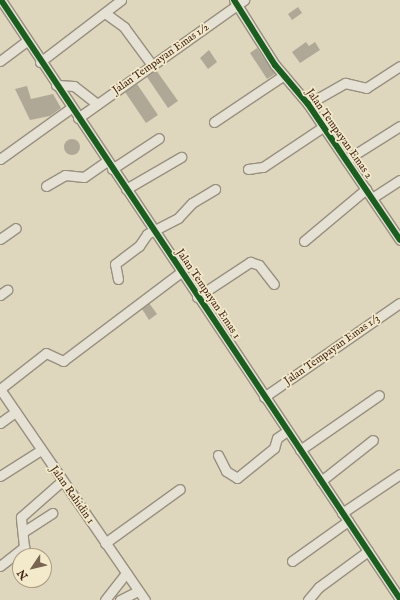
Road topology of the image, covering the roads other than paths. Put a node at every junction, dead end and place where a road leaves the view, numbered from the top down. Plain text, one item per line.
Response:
1 (0, 0) edge
2 (121, 0) edge
3 (239, 2) edge
4 (3, 11) edge
5 (105, 12) junction
6 (27, 41) junction
7 (0, 61) edge
8 (40, 62) junction
9 (152, 65) junction
10 (400, 66) edge
11 (284, 75) junction
12 (56, 85) junction
13 (97, 104) junction
14 (308, 104) junction
15 (71, 108) junction
16 (78, 118) junction
17 (214, 122) dead end
18 (400, 126) edge
19 (323, 127) junction
20 (159, 138) dead end
21 (181, 157) dead end
22 (0, 159) edge
23 (346, 160) junction
24 (109, 165) junction
25 (248, 168) dead end
26 (400, 180) edge
27 (46, 186) dead end
28 (215, 189) dead end
29 (366, 189) junction
30 (126, 190) junction
31 (372, 198) junction
32 (16, 228) dead end
33 (153, 230) junction
34 (0, 239) edge
35 (304, 240) dead end
36 (400, 240) edge
37 (181, 272) junction
38 (118, 279) dead end
39 (274, 284) dead end
40 (197, 297) junction
41 (400, 303) edge
42 (0, 389) edge
43 (379, 395) dead end
44 (264, 396) junction
45 (15, 412) junction
46 (0, 423) edge
47 (287, 431) junction
48 (373, 440) dead end
49 (41, 450) junction
50 (300, 450) junction
51 (218, 455) dead end
52 (400, 474) edge
53 (0, 476) edge
54 (62, 481) junction
55 (321, 481) junction
56 (180, 489) dead end
57 (52, 513) dead end
58 (345, 517) junction
59 (23, 532) junction
60 (105, 543) junction
61 (368, 551) junction
62 (292, 561) dead end
63 (0, 566) edge
64 (126, 573) junction
65 (138, 591) junction
66 (398, 593) edge
67 (105, 600) edge
68 (120, 600) edge
69 (145, 600) edge
70 (308, 600) edge

1 - 4 street, Jalan Tempayan Emas 1
2 - 5 street
3 - 9 street, Jalan Tempayan Emas 1/2
3 - 11 street, Jalan Tempayan Emas 2
4 - 6 street, Jalan Tempayan Emas 1
5 - 8 street
5 - 9 street
6 - 7 street
6 - 8 street, Jalan Tempayan Emas 1
8 - 12 street, Jalan Tempayan Emas 1
9 - 13 street, Jalan Tempayan Emas 1/2
10 - 14 street
11 - 14 street, Jalan Tempayan Emas 2
11 - 17 street
12 - 13 street
12 - 15 street, Jalan Tempayan Emas 1
13 - 16 street, Jalan Tempayan Emas 1/2
14 - 19 street, Jalan Tempayan Emas 2
15 - 16 street, Jalan Tempayan Emas 1
15 - 22 street
16 - 24 street, Jalan Tempayan Emas 1
18 - 23 street
19 - 23 street, Jalan Tempayan Emas 2
19 - 25 street
20 - 24 street
21 - 30 street
23 - 29 street, Jalan Tempayan Emas 2
24 - 27 street
24 - 30 street, Jalan Tempayan Emas 1
26 - 31 street
28 - 33 street
29 - 31 street, Jalan Tempayan Emas 2
29 - 35 street
30 - 33 street, Jalan Tempayan Emas 1
31 - 36 street, Jalan Tempayan Emas 2
32 - 34 street
33 - 37 street, Jalan Tempayan Emas 1
33 - 38 street
37 - 40 street, Jalan Tempayan Emas 1
37 - 42 street
39 - 40 street
40 - 44 street, Jalan Tempayan Emas 1
41 - 44 street, Jalan Tempayan Emas 1/3
42 - 45 street, Jalan Rahidin 1
43 - 50 street
44 - 47 street, Jalan Tempayan Emas 1
45 - 46 street
45 - 49 street, Jalan Rahidin 1
47 - 50 street, Jalan Tempayan Emas 1
47 - 51 street
48 - 55 street
49 - 53 street
49 - 54 street, Jalan Rahidin 1
50 - 55 street, Jalan Tempayan Emas 1
52 - 58 street
54 - 59 street
54 - 60 street, Jalan Rahidin 1
55 - 58 street, Jalan Tempayan Emas 1
56 - 60 street
57 - 59 street
58 - 61 street, Jalan Tempayan Emas 1
58 - 62 street
59 - 63 street
60 - 64 street, Jalan Rahidin 1
61 - 66 street, Jalan Tempayan Emas 1
61 - 70 street
64 - 65 street, Jalan Rahidin 1
64 - 67 street
65 - 68 street
65 - 69 street, Jalan Rahidin 1

